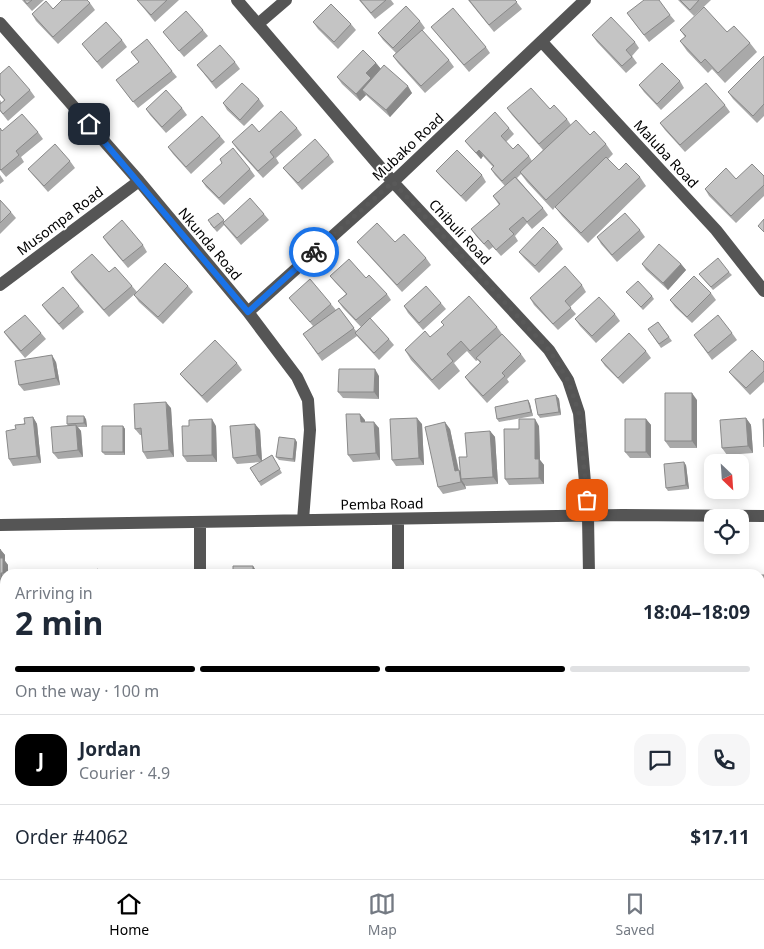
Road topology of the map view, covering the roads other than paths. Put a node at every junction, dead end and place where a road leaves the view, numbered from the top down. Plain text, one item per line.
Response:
1 (237, 0) edge
2 (286, 0) edge
3 (585, 0) edge
4 (0, 23) edge
5 (258, 24) junction
6 (542, 42) junction
7 (139, 181) junction
8 (393, 182) junction
9 (0, 285) edge
10 (764, 291) edge
11 (248, 312) junction
12 (764, 516) edge
13 (588, 517) junction
14 (398, 519) junction
15 (303, 520) junction
16 (200, 522) junction
17 (0, 525) edge
18 (200, 569) edge
19 (398, 569) edge
20 (589, 569) edge

1 - 5 street, Chibuli Road
2 - 5 street
3 - 6 street, Mubako Road
4 - 7 street, Nkunda Road
5 - 8 street, Chibuli Road
6 - 8 street, Mubako Road
6 - 10 street, Maluba Road
7 - 9 street, Musompa Road
7 - 11 street, Nkunda Road
8 - 11 street, Mubako Road
8 - 13 street, Chibuli Road
11 - 15 street, Nkunda Road
12 - 13 street, Pemba Road
13 - 14 street, Pemba Road
13 - 20 street, Chibuli Road
14 - 15 street, Pemba Road
14 - 19 street
15 - 16 street, Pemba Road
16 - 17 street, Pemba Road
16 - 18 street

